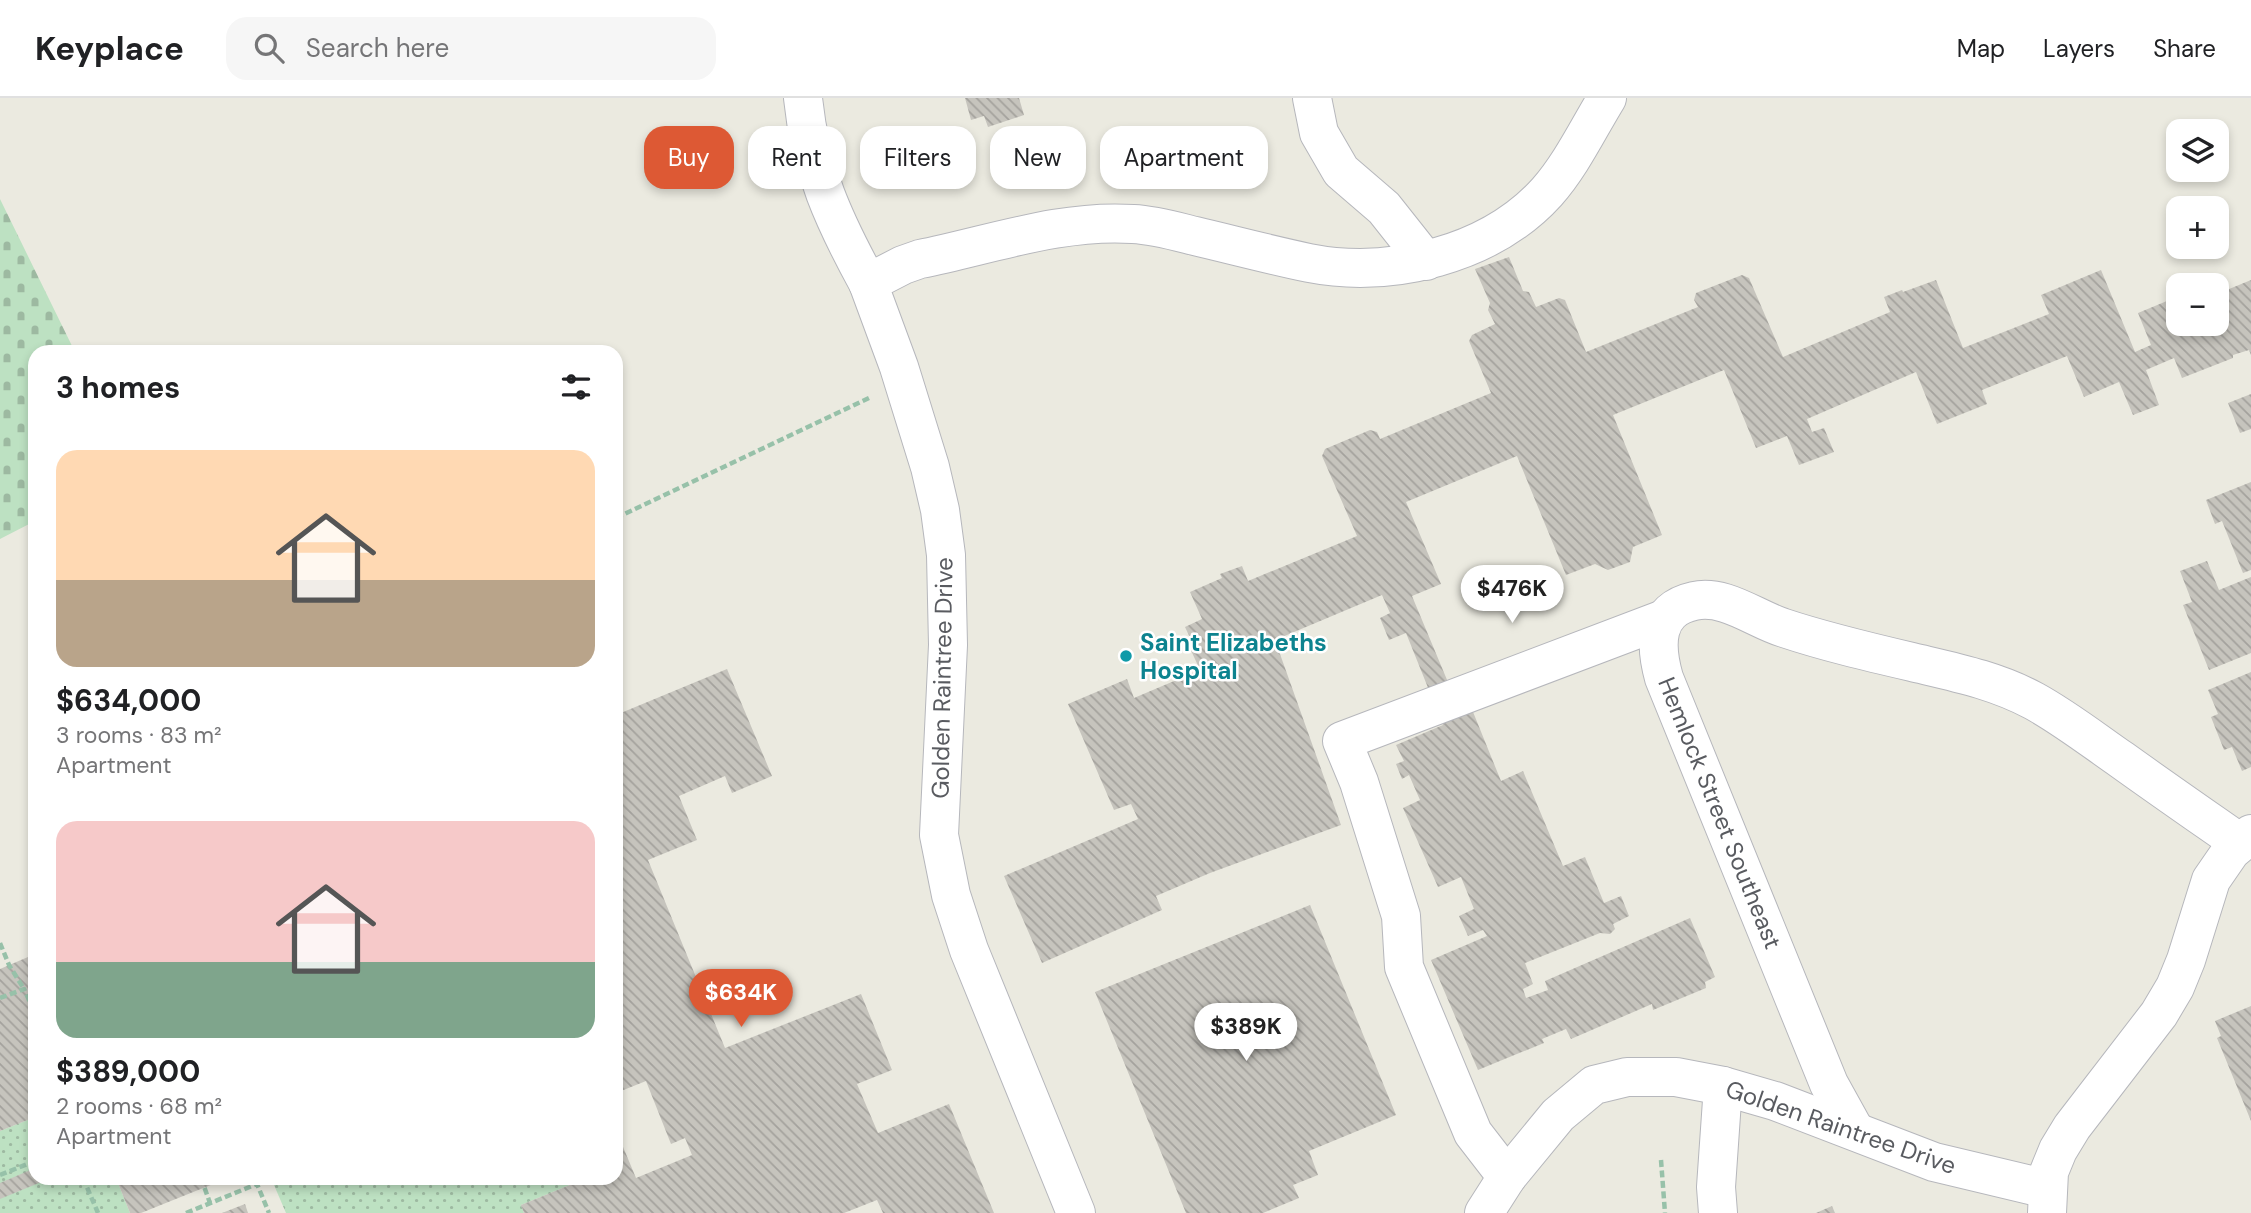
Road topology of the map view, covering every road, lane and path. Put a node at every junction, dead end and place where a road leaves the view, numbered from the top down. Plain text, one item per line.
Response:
1 (803, 98) edge
2 (1312, 98) edge
3 (1607, 98) edge
4 (1426, 261) junction
5 (868, 283) junction
6 (904, 382) junction
7 (623, 515) edge
8 (1664, 619) junction
9 (2245, 838) edge
10 (0, 943) edge
11 (24, 989) junction
12 (0, 998) edge
13 (28, 998) edge
14 (1723, 1086) junction
15 (1855, 1131) junction
16 (1661, 1160) dead end
17 (28, 1164) edge
18 (0, 1175) edge
19 (1507, 1177) junction
20 (86, 1185) edge
21 (203, 1185) edge
22 (255, 1185) edge
23 (257, 1185) edge
24 (2047, 1201) edge
25 (210, 1204) junction
26 (98, 1213) edge
27 (186, 1213) edge
28 (269, 1213) edge
29 (1076, 1213) edge
30 (1483, 1213) edge
31 (1665, 1213) edge
32 (1718, 1213) edge

1 - 5 lane, Golden Raintree Drive
2 - 4 lane
3 - 4 lane
4 - 5 lane
5 - 6 lane, Golden Raintree Drive
6 - 7 path
6 - 29 lane, Golden Raintree Drive
8 - 9 lane
8 - 15 lane, Hemlock Street Southeast
8 - 19 lane
9 - 24 lane, Golden Raintree Drive
10 - 11 path
11 - 12 path
11 - 13 path
14 - 15 lane, Golden Raintree Drive
14 - 19 lane, Golden Raintree Drive
14 - 32 lane
15 - 24 lane, Golden Raintree Drive
16 - 31 path
17 - 18 path
19 - 30 lane, Golden Raintree Drive
20 - 26 path
21 - 25 path
22 - 25 path
23 - 28 path
25 - 27 path

